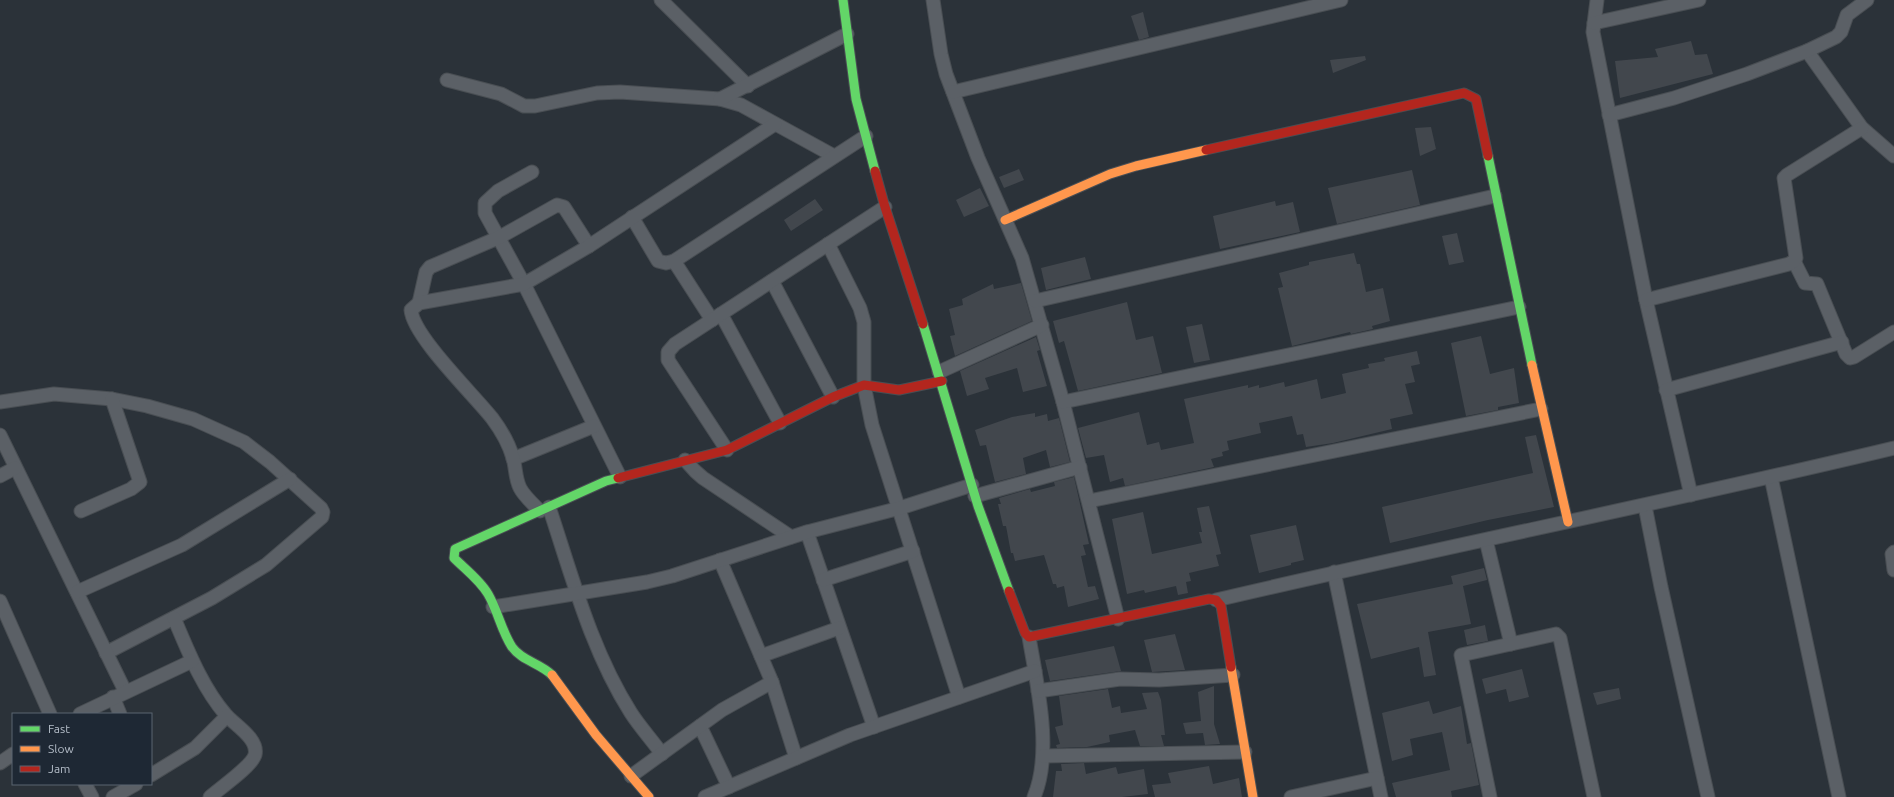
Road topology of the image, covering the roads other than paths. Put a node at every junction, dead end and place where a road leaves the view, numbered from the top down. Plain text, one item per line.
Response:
1 (661, 0) edge
2 (843, 0) edge
3 (933, 0) edge
4 (1341, 0) edge
5 (1597, 0) edge
6 (1697, 0) edge
7 (1867, 0) edge
8 (1594, 23) junction
9 (847, 34) junction
10 (1807, 51) junction
11 (447, 80) dead end
12 (748, 86) junction
13 (953, 92) junction
14 (720, 99) junction
15 (1609, 115) junction
16 (775, 124) junction
17 (1862, 128) junction
18 (866, 136) junction
19 (834, 156) junction
20 (1894, 156) edge
21 (532, 172) dead end
22 (1495, 196) junction
23 (886, 207) junction
24 (632, 217) junction
25 (1005, 220) junction
26 (500, 238) junction
27 (828, 244) junction
28 (589, 246) junction
29 (674, 261) junction
30 (1794, 261) junction
31 (772, 281) junction
32 (524, 284) junction
33 (1646, 300) junction
34 (1034, 301) junction
35 (419, 303) junction
36 (1519, 307) junction
37 (716, 317) junction
38 (1042, 325) junction
39 (1894, 332) edge
40 (1842, 342) junction
41 (940, 376) junction
42 (864, 386) junction
43 (1666, 390) junction
44 (834, 397) junction
45 (112, 399) junction
46 (0, 402) edge
47 (1063, 402) junction
48 (1541, 409) junction
49 (780, 423) junction
50 (594, 426) junction
51 (0, 435) edge
52 (1894, 448) edge
53 (727, 450) junction
54 (514, 459) junction
55 (685, 460) junction
56 (1080, 467) junction
57 (15, 468) junction
58 (0, 476) edge
59 (620, 477) junction
60 (1772, 477) junction
61 (290, 479) junction
62 (974, 490) junction
63 (1691, 495) junction
64 (1089, 501) junction
65 (1645, 506) junction
66 (900, 508) junction
67 (544, 509) junction
68 (81, 510) dead end
69 (1568, 522) junction
70 (807, 532) junction
71 (791, 537) junction
72 (1486, 540) junction
73 (913, 551) junction
74 (1894, 552) edge
75 (720, 560) junction
76 (1894, 570) edge
77 (1334, 572) junction
78 (823, 580) junction
79 (77, 592) junction
80 (577, 593) junction
81 (1216, 600) junction
82 (0, 601) edge
83 (493, 607) junction
84 (4, 618) edge
85 (174, 618) junction
86 (1118, 619) junction
87 (839, 628) junction
88 (1029, 637) junction
89 (1511, 644) junction
90 (106, 653) junction
91 (761, 656) junction
92 (192, 660) junction
93 (1035, 671) junction
94 (1233, 675) junction
95 (772, 682) junction
96 (125, 691) junction
97 (1038, 691) junction
98 (959, 697) junction
99 (113, 698) junction
100 (50, 713) edge
101 (82, 713) edge
102 (120, 713) edge
103 (227, 716) junction
104 (700, 726) junction
105 (874, 727) junction
106 (1245, 752) junction
107 (662, 754) junction
108 (12, 755) edge
109 (1043, 756) junction
110 (796, 758) junction
111 (0, 763) edge
112 (152, 774) edge
113 (631, 776) junction
114 (1377, 778) junction
115 (86, 785) edge
116 (134, 785) edge
117 (729, 787) junction
118 (92, 797) edge
119 (113, 797) edge
120 (210, 797) edge
121 (649, 797) edge
122 (705, 797) edge
123 (1034, 797) edge
124 (1253, 797) edge
125 (1291, 797) edge
126 (1381, 797) edge
127 (1490, 797) edge
128 (1594, 797) edge
129 (1708, 797) edge
130 (1839, 797) edge

1 - 12 street
2 - 9 street
3 - 13 street
4 - 13 street
5 - 8 street
6 - 8 street
7 - 10 street
8 - 15 street
9 - 12 street
9 - 18 street
10 - 15 street
10 - 17 street
11 - 14 street
12 - 14 street
13 - 25 street
14 - 16 street
15 - 33 street
16 - 19 street
16 - 24 street
17 - 20 street
17 - 30 street
18 - 19 street
18 - 23 street
19 - 29 street
21 - 26 street
22 - 25 street
22 - 34 street
22 - 36 street
23 - 27 street
23 - 41 street
24 - 28 street
24 - 29 street
25 - 34 street
26 - 28 street
26 - 32 street
26 - 35 street
27 - 31 street
27 - 42 street
28 - 32 street
29 - 37 street
30 - 33 street
30 - 40 street
31 - 37 street
31 - 44 street
32 - 35 street
32 - 50 street
33 - 43 street
34 - 38 street
35 - 54 street
36 - 47 street
36 - 48 street
37 - 49 street
37 - 53 street
38 - 41 street
38 - 47 street
39 - 40 street
40 - 43 street
41 - 42 street
41 - 62 street
42 - 44 street
42 - 66 street
43 - 63 street
44 - 49 street
45 - 46 street
45 - 61 street
45 - 68 street
47 - 56 street
48 - 64 street
48 - 69 street
49 - 53 street
50 - 54 street
50 - 59 street
51 - 57 street
52 - 60 street
53 - 55 street
54 - 67 street
55 - 59 street
55 - 71 street
56 - 62 street
56 - 64 street
57 - 58 street
57 - 79 street
59 - 67 street
60 - 63 street
60 - 130 street
61 - 79 street
61 - 85 street
62 - 66 street
62 - 88 street
63 - 65 street
64 - 86 street
65 - 69 street
65 - 129 street
66 - 70 street
66 - 73 street
67 - 80 street
67 - 83 street
69 - 72 street
70 - 71 street
70 - 78 street
71 - 75 street
72 - 77 street
72 - 89 street
73 - 78 street
73 - 98 street
74 - 76 street
75 - 80 street
75 - 91 street
77 - 81 street
77 - 114 street
78 - 87 street
79 - 90 street
80 - 83 street
80 - 107 street
81 - 86 street
81 - 94 street
82 - 84 street
83 - 113 street
84 - 100 street
85 - 90 street
85 - 92 street
86 - 88 street
87 - 91 street
87 - 105 street
88 - 93 street
89 - 127 street
89 - 128 street
90 - 96 street
91 - 95 street
92 - 96 street
92 - 103 street
93 - 97 street
93 - 98 street
94 - 97 street
94 - 106 street
95 - 104 street
95 - 110 street
96 - 99 street
97 - 109 street
98 - 105 street
99 - 101 street
99 - 102 street
103 - 112 street
103 - 120 street
104 - 107 street
104 - 117 street
105 - 110 street
106 - 109 street
106 - 124 street
107 - 113 street
108 - 111 street
109 - 123 street
110 - 117 street
113 - 121 street
114 - 125 street
114 - 126 street
115 - 118 street
116 - 119 street
117 - 122 street

